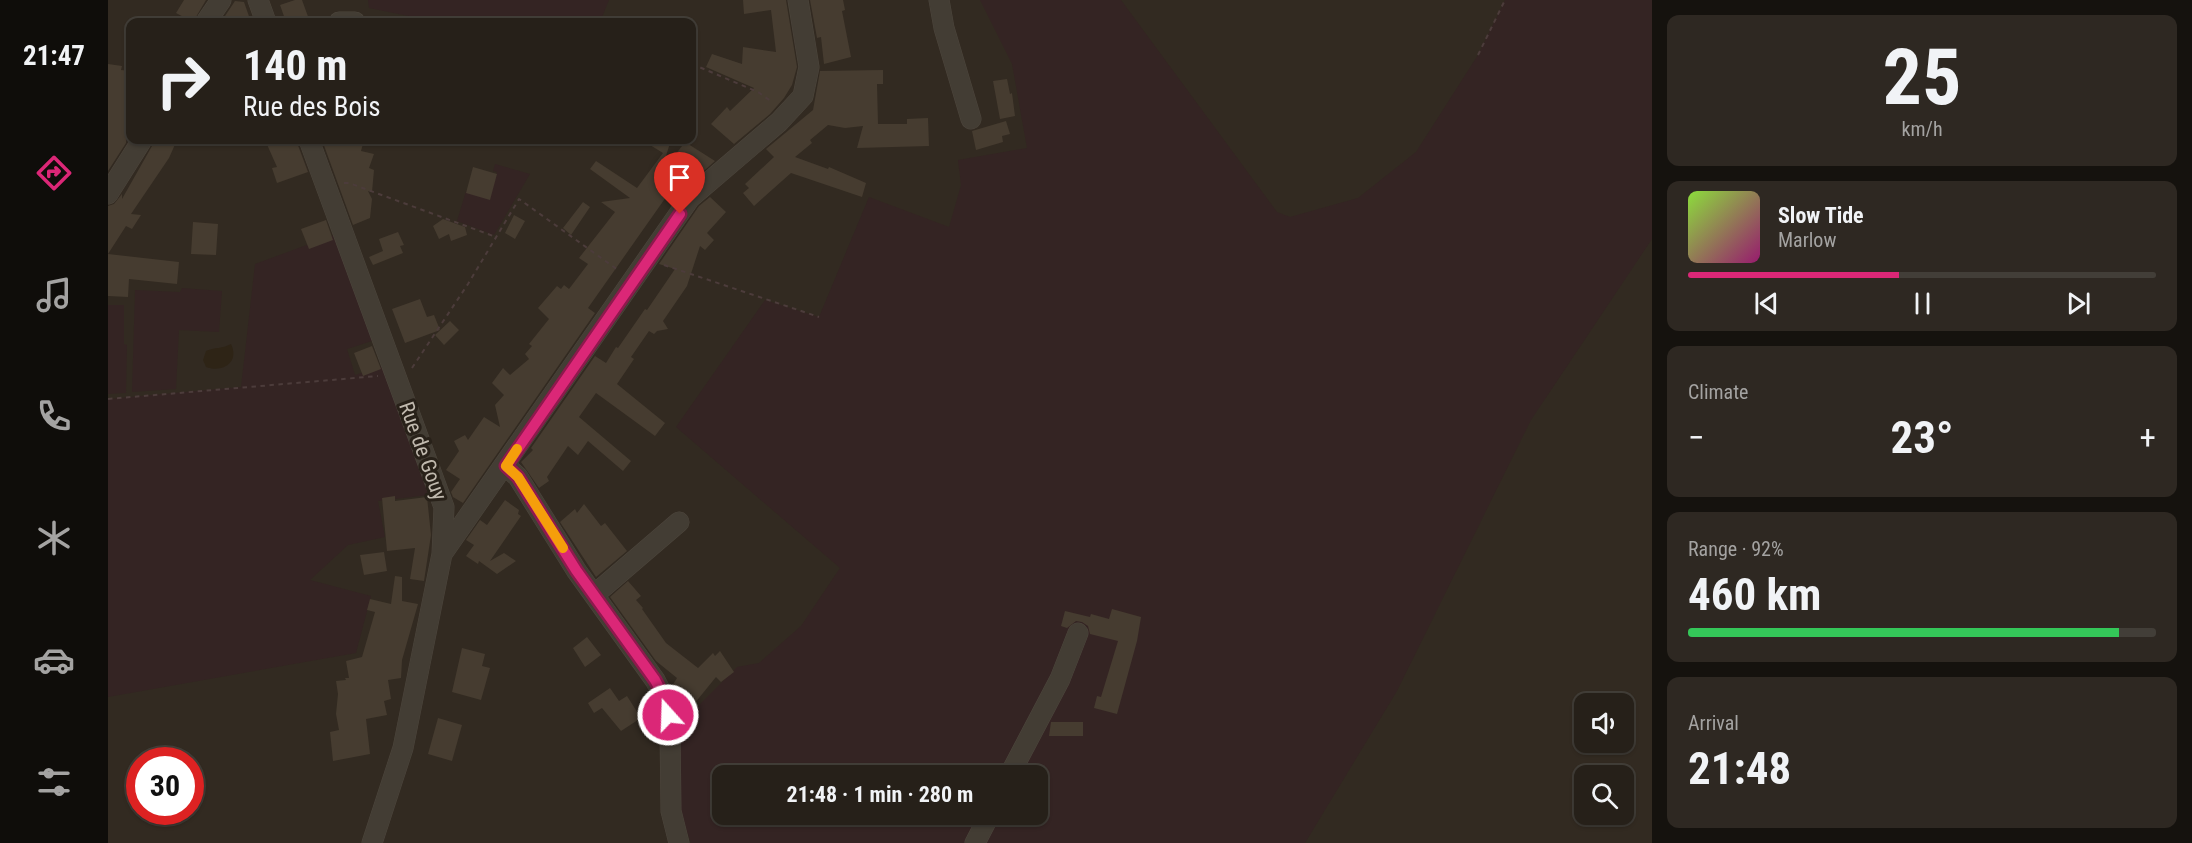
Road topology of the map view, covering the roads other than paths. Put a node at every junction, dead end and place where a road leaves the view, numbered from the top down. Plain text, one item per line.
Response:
1 (221, 0) edge
2 (258, 0) edge
3 (798, 0) edge
4 (939, 0) edge
5 (209, 18) edge
6 (265, 18) edge
7 (971, 119) dead end
8 (139, 144) edge
9 (311, 144) edge
10 (108, 194) edge
11 (506, 466) junction
12 (680, 522) dead end
13 (442, 554) junction
14 (594, 595) junction
15 (1078, 633) dead end
16 (1015, 765) edge
17 (984, 825) edge
18 (372, 843) edge
19 (679, 843) edge
20 (975, 843) edge

1 - 5 street
2 - 6 street
3 - 11 street
4 - 7 street
8 - 10 street
9 - 13 street, Rue de Gouy
11 - 13 street
11 - 14 street
12 - 14 street
13 - 18 street, Rue de Gouy
14 - 19 street
15 - 16 street
17 - 20 street

